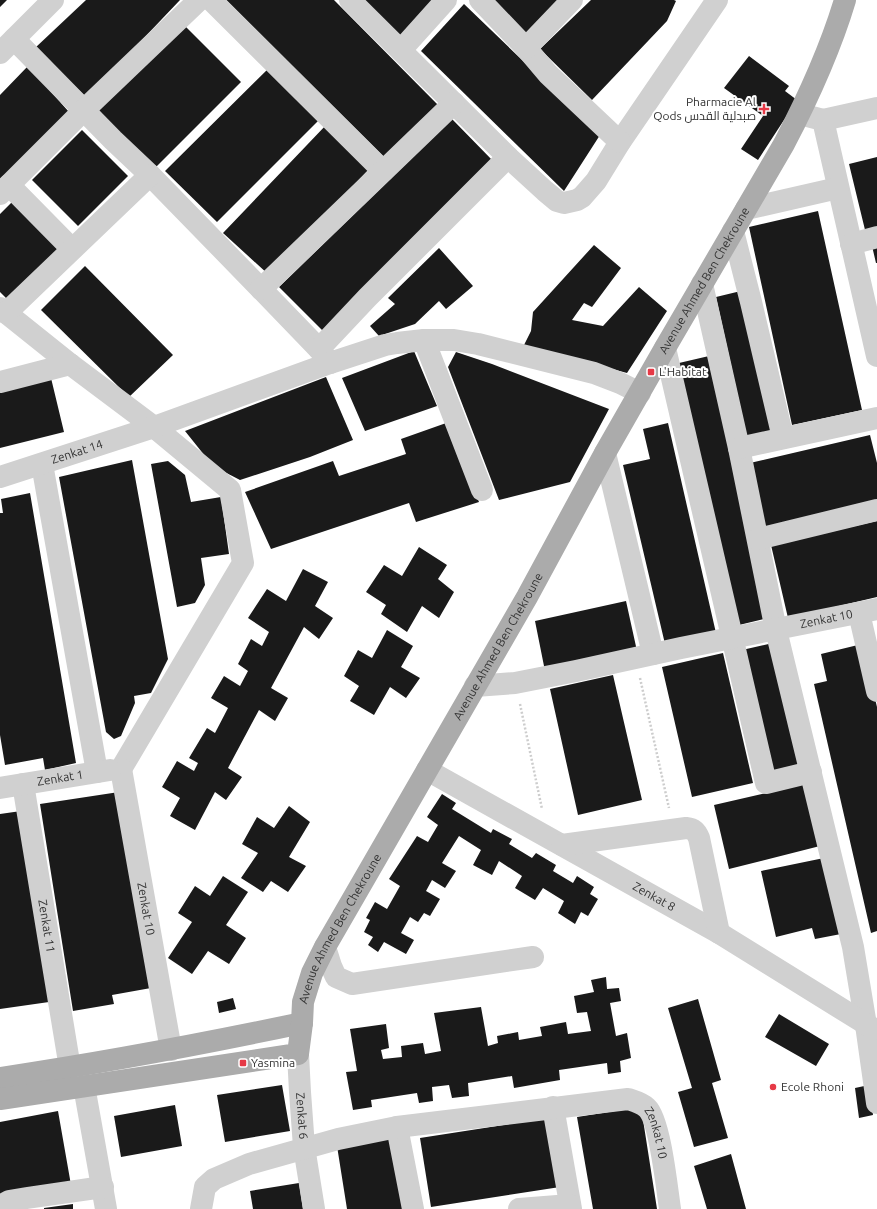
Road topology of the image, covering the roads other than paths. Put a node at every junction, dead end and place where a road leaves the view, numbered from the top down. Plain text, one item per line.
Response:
1 (52, 0) edge
2 (199, 0) edge
3 (211, 0) edge
4 (350, 0) edge
5 (446, 0) edge
6 (480, 0) edge
7 (572, 0) edge
8 (845, 0) edge
9 (715, 1) edge
10 (7, 46) edge
11 (526, 48) junction
12 (401, 50) junction
13 (454, 103) junction
14 (877, 108) edge
15 (84, 110) junction
16 (800, 114) junction
17 (823, 120) junction
18 (620, 142) junction
19 (508, 157) junction
20 (383, 171) junction
21 (150, 175) junction
22 (838, 188) junction
23 (5, 189) edge
24 (746, 208) junction
25 (733, 231) junction
26 (877, 237) edge
27 (851, 244) junction
28 (72, 249) junction
29 (702, 284) junction
30 (262, 289) junction
31 (3, 310) edge
32 (424, 340) junction
33 (665, 348) junction
34 (324, 356) junction
35 (877, 356) edge
36 (70, 364) junction
37 (0, 382) edge
38 (640, 393) junction
39 (877, 418) edge
40 (154, 427) junction
41 (783, 438) junction
42 (739, 448) junction
43 (605, 453) junction
44 (42, 464) junction
45 (0, 477) edge
46 (482, 490) dead end
47 (877, 510) edge
48 (758, 539) junction
49 (868, 611) edge
50 (776, 630) junction
51 (731, 638) junction
52 (644, 656) junction
53 (475, 686) junction
54 (877, 691) edge
55 (121, 769) junction
56 (427, 770) junction
57 (97, 772) junction
58 (811, 772) junction
59 (6, 785) edge
60 (554, 841) junction
61 (719, 933) junction
62 (325, 947) junction
63 (533, 956) dead end
64 (302, 1023) junction
65 (872, 1028) edge
66 (171, 1050) junction
67 (298, 1054) junction
68 (70, 1068) junction
69 (0, 1078) edge
70 (84, 1086) junction
71 (0, 1099) edge
72 (877, 1102) edge
73 (554, 1107) junction
74 (397, 1127) junction
75 (304, 1147) junction
76 (103, 1187) junction
77 (0, 1206) edge
78 (570, 1207) edge
79 (106, 1209) edge
80 (201, 1209) edge
81 (314, 1209) edge
82 (413, 1209) edge
83 (519, 1209) edge
84 (670, 1209) edge

1 - 10 street
2 - 15 street
3 - 20 street
4 - 12 street
5 - 12 street
6 - 11 street
7 - 11 street
8 - 16 main road, Avenue Ahmed Ben Chekroune
9 - 18 street
10 - 15 street
11 - 18 street
12 - 13 street
13 - 19 street
13 - 20 street
14 - 17 street
15 - 21 street
15 - 23 street
16 - 17 street
16 - 24 main road, Avenue Ahmed Ben Chekroune
17 - 22 street
18 - 19 street
19 - 34 street
20 - 30 street
21 - 28 street
21 - 30 street
22 - 24 street
22 - 27 street
23 - 28 street
24 - 25 main road, Avenue Ahmed Ben Chekroune
25 - 29 main road, Avenue Ahmed Ben Chekroune
25 - 41 street
26 - 27 street
27 - 35 street
28 - 31 street
29 - 33 main road, Avenue Ahmed Ben Chekroune
29 - 42 street
30 - 34 street
31 - 36 street
32 - 34 street, Zenkat 14
32 - 38 street, Zenkat 14
32 - 46 street
33 - 38 main road, Avenue Ahmed Ben Chekroune
33 - 51 street
34 - 40 street, Zenkat 14
36 - 37 street
36 - 40 street
38 - 43 main road, Avenue Ahmed Ben Chekroune
39 - 41 street
40 - 44 street, Zenkat 14
40 - 55 street
41 - 42 street
42 - 48 street
43 - 52 street
43 - 53 main road, Avenue Ahmed Ben Chekroune
44 - 45 street, Zenkat 14
44 - 57 street
47 - 48 street
48 - 50 street
49 - 50 street, Zenkat 10
49 - 54 street
50 - 51 street, Zenkat 10
50 - 58 street
51 - 52 street, Zenkat 10
51 - 58 street
52 - 53 street, Zenkat 10
53 - 56 main road, Avenue Ahmed Ben Chekroune
55 - 57 street, Zenkat 1
55 - 66 street, Zenkat 10
56 - 60 street, Zenkat 8
56 - 62 main road, Avenue Ahmed Ben Chekroune
57 - 59 street, Zenkat 1
58 - 65 street
59 - 68 street, Zenkat 11
60 - 61 street, Zenkat 8
60 - 61 street
61 - 65 street, Zenkat 8
62 - 63 street
62 - 64 main road, Avenue Ahmed Ben Chekroune
64 - 66 main road
64 - 67 main road, Zenkat 6
65 - 72 street
66 - 68 main road
67 - 70 main road
67 - 75 street, Zenkat 6
68 - 69 main road
70 - 71 main road
70 - 76 street
73 - 74 street, Zenkat 10
73 - 78 street
73 - 84 street, Zenkat 10
74 - 75 street, Zenkat 10
74 - 82 street
75 - 80 street, Zenkat 10
75 - 81 street, Zenkat 6
76 - 77 street
76 - 79 street
78 - 83 street

